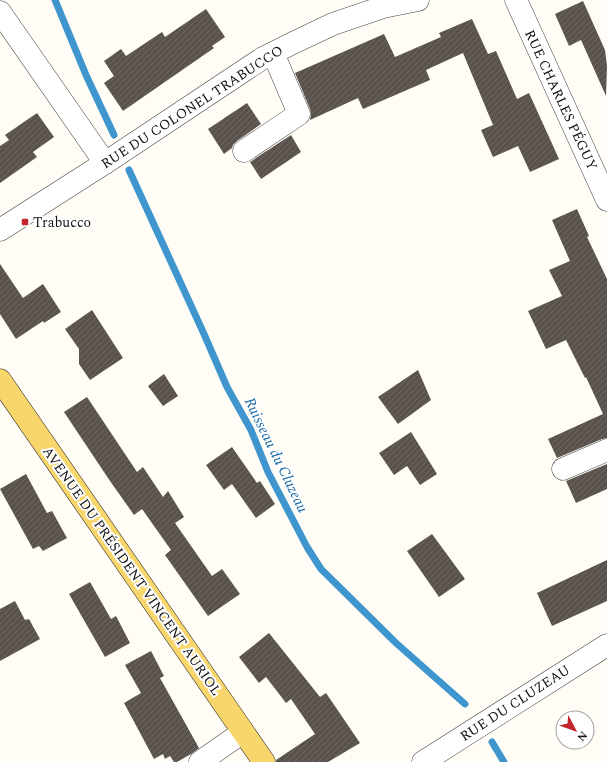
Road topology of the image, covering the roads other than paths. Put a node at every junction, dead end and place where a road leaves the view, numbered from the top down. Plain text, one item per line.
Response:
1 (418, 0) edge
2 (516, 0) edge
3 (0, 12) edge
4 (273, 53) junction
5 (244, 151) dead end
6 (105, 163) junction
7 (607, 200) edge
8 (0, 230) edge
9 (0, 380) edge
10 (607, 450) edge
11 (563, 469) dead end
12 (607, 644) edge
13 (243, 732) junction
14 (200, 762) edge
15 (264, 762) edge
16 (423, 762) edge

1 - 4 street, RUE DU COLONEL TRABUCCO
2 - 7 street, RUE CHARLES PÉGUY
3 - 6 street
4 - 5 street
4 - 6 street, RUE DU COLONEL TRABUCCO
6 - 8 street, RUE DU COLONEL TRABUCCO
9 - 13 main road, AVENUE DU PRÉSIDENT VINCENT AURIOL
10 - 11 street
12 - 16 street, RUE DU CLUZEAU
13 - 14 street
13 - 15 main road, AVENUE DU PRÉSIDENT VINCENT AURIOL

